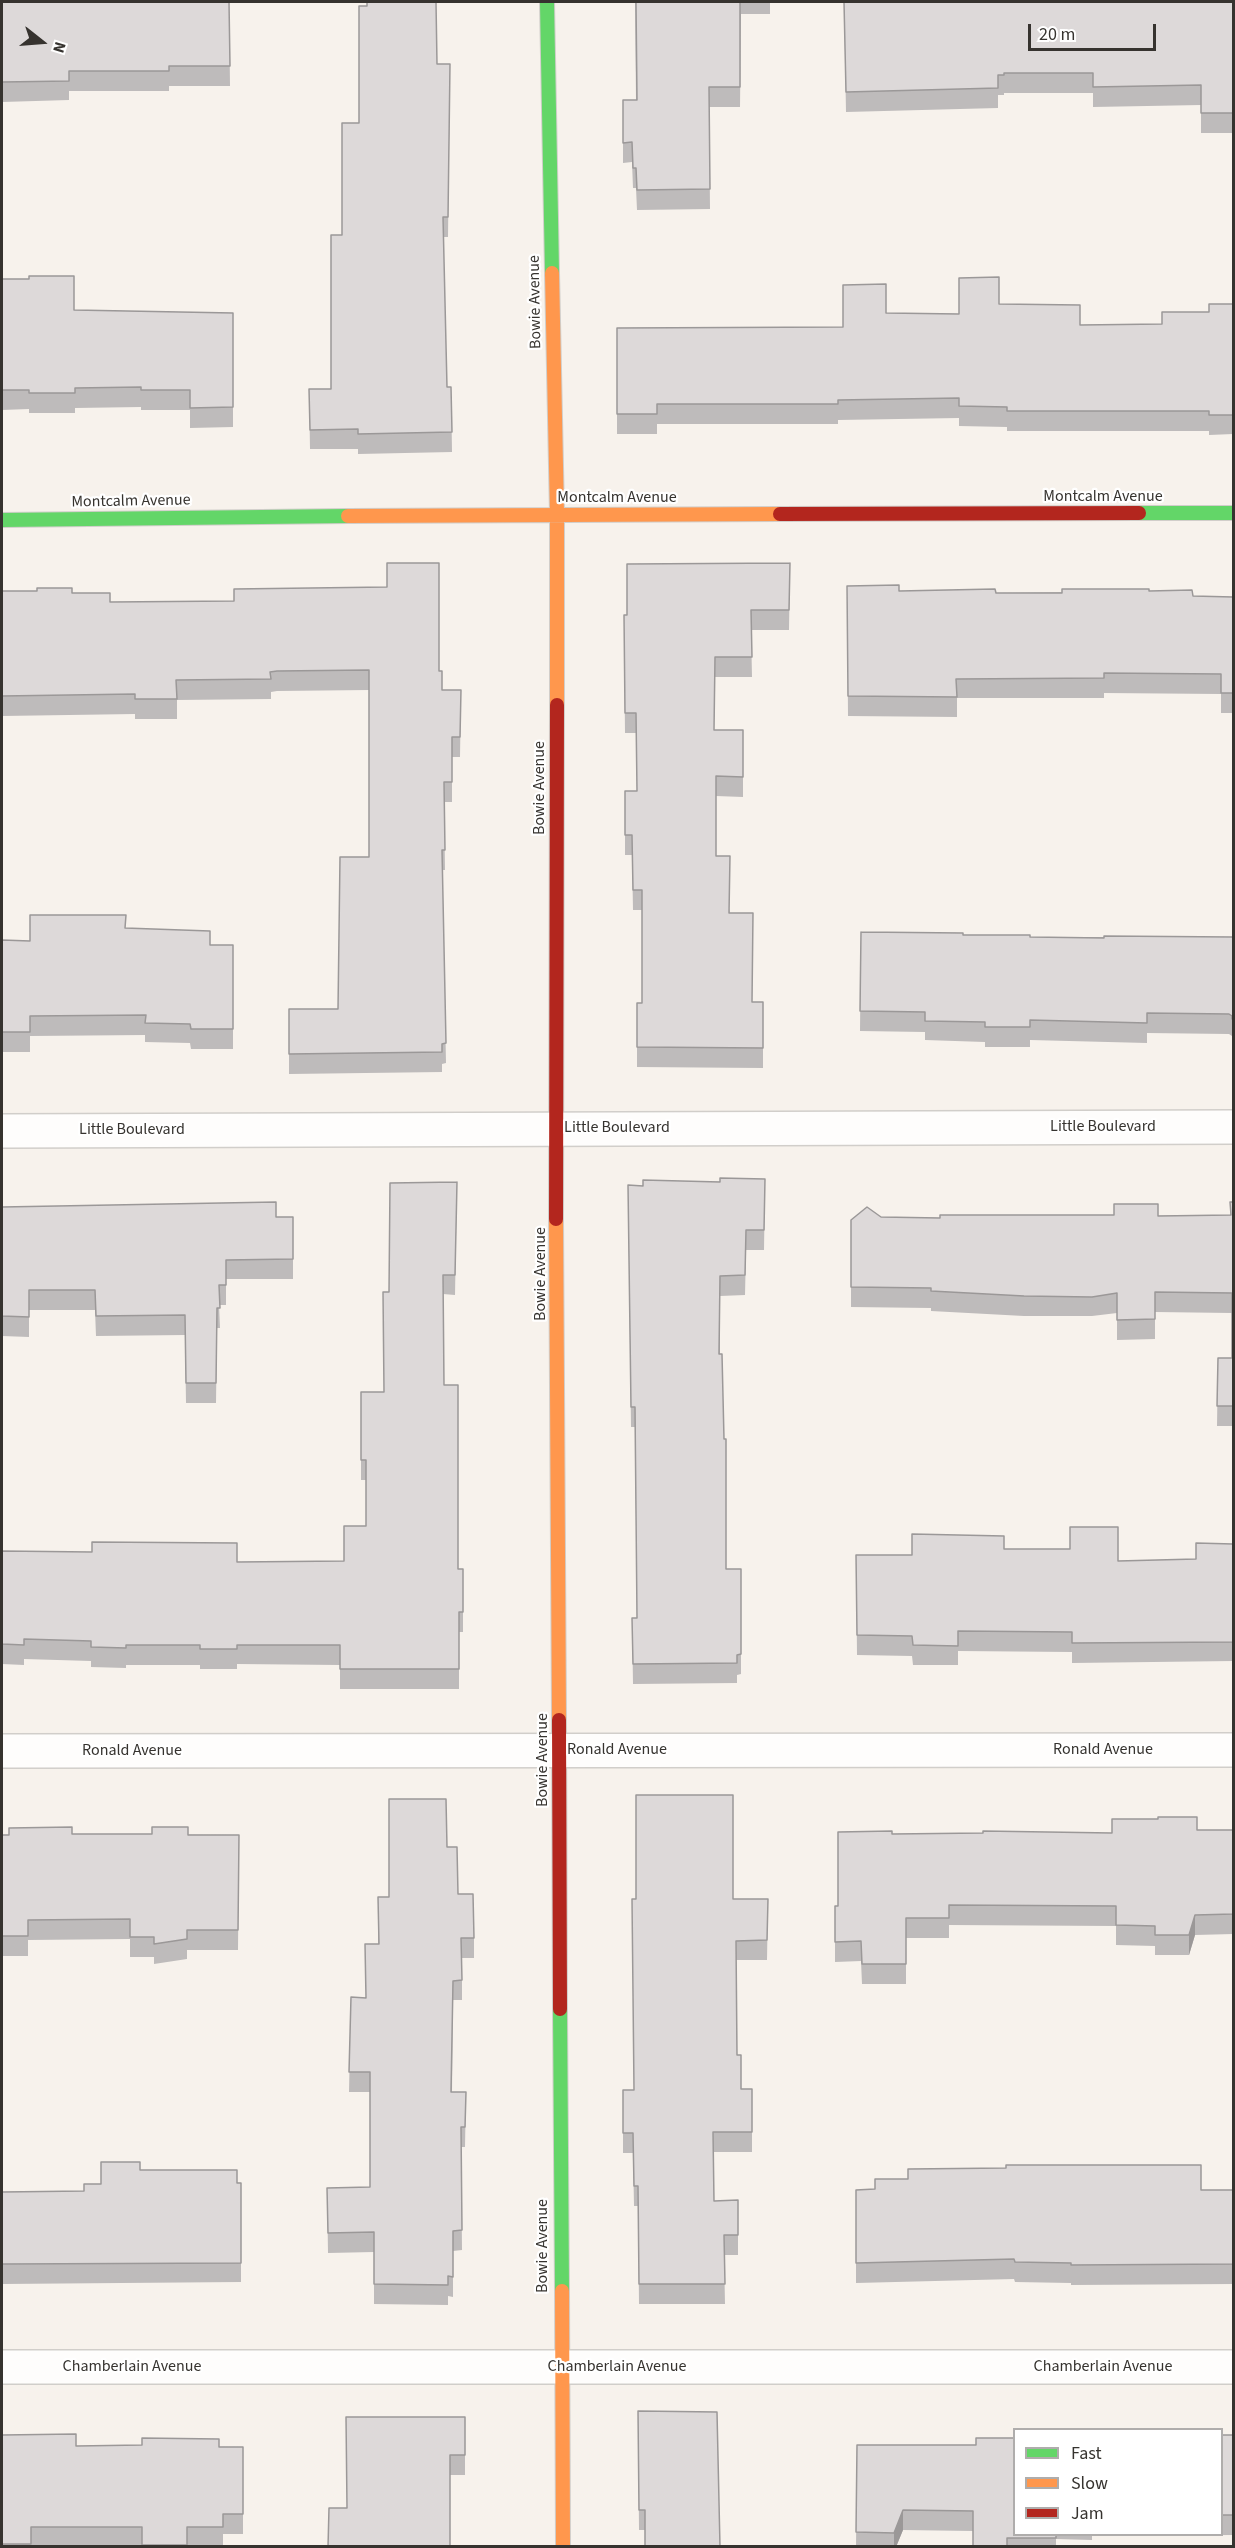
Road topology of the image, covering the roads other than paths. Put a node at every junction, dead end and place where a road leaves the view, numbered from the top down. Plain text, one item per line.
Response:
1 (547, 2) edge
2 (1233, 513) edge
3 (557, 514) junction
4 (2, 520) edge
5 (1233, 1127) edge
6 (556, 1128) junction
7 (2, 1131) edge
8 (560, 1750) junction
9 (1233, 1750) edge
10 (2, 1751) edge
11 (2, 2367) edge
12 (561, 2367) junction
13 (1233, 2367) edge
14 (563, 2547) edge

1 - 3 street, Bowie Avenue
2 - 3 street, Montcalm Avenue
3 - 4 street, Montcalm Avenue
3 - 6 street, Bowie Avenue
5 - 6 street, Little Boulevard
6 - 7 street, Little Boulevard
6 - 8 street, Bowie Avenue
8 - 9 street, Ronald Avenue
8 - 10 street, Ronald Avenue
8 - 12 street, Bowie Avenue
11 - 12 street, Chamberlain Avenue
12 - 13 street, Chamberlain Avenue
12 - 14 street, Bowie Avenue

